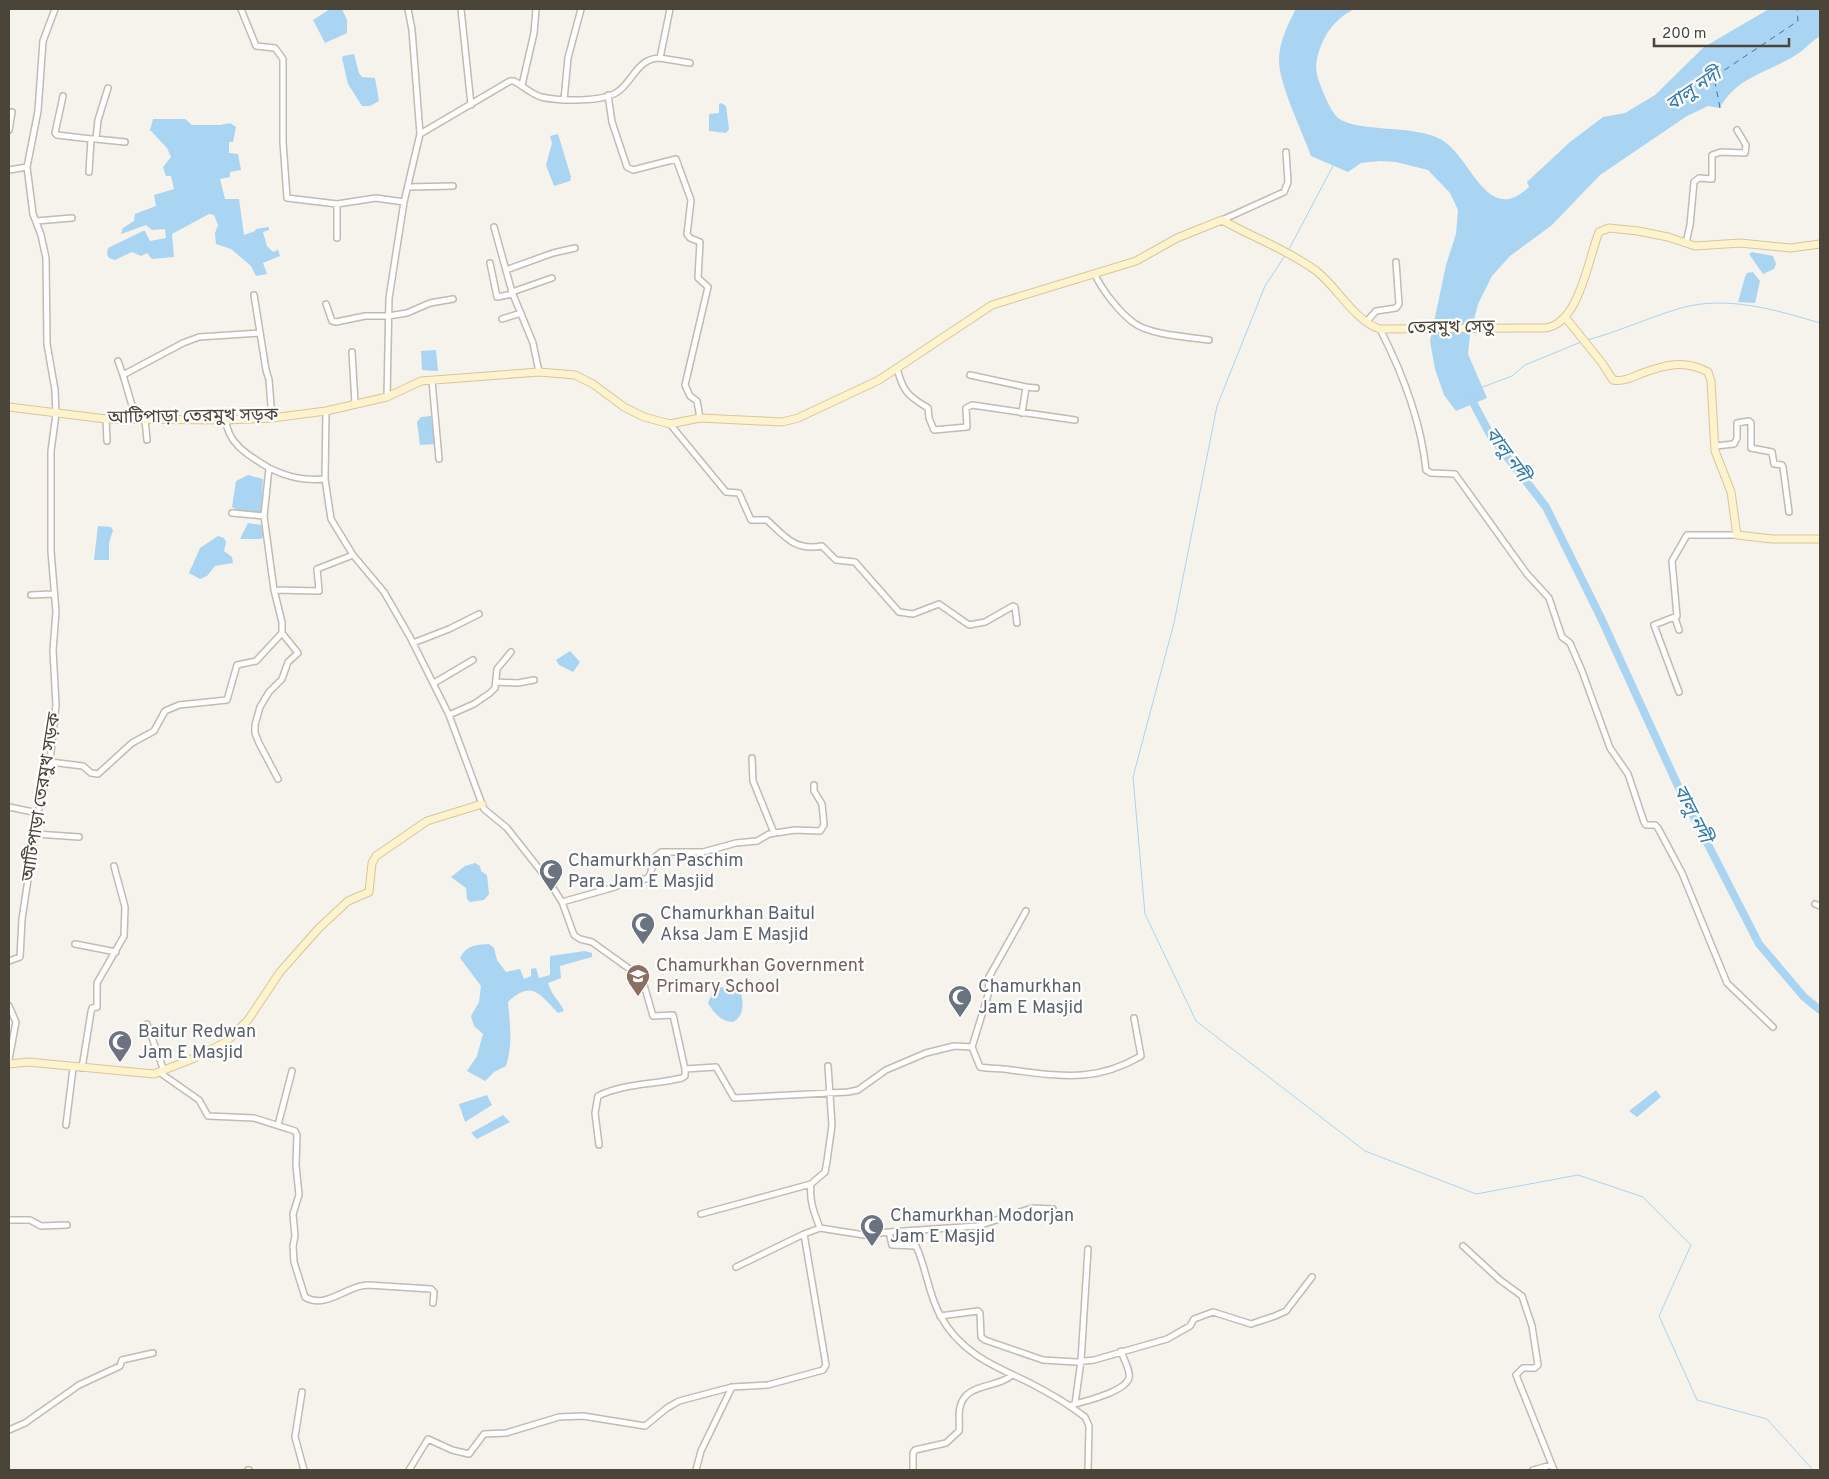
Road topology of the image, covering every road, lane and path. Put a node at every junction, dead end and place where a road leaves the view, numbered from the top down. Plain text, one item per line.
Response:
1 (55, 9) edge
2 (241, 9) edge
3 (408, 9) edge
4 (461, 9) edge
5 (536, 9) edge
6 (582, 9) edge
7 (670, 9) edge
8 (660, 58) junction
9 (690, 62) dead end
10 (522, 85) junction
11 (108, 88) dead end
12 (63, 96) dead end
13 (608, 96) junction
14 (564, 100) junction
15 (471, 105) junction
16 (12, 112) dead end
17 (9, 130) edge
18 (1737, 130) dead end
19 (420, 134) junction
20 (94, 139) junction
21 (125, 142) dead end
22 (1286, 152) dead end
23 (27, 167) junction
24 (9, 170) edge
25 (89, 172) dead end
26 (453, 186) dead end
27 (408, 187) junction
28 (404, 202) junction
29 (337, 204) junction
30 (72, 218) dead end
31 (1222, 220) junction
32 (36, 221) junction
33 (494, 227) dead end
34 (336, 238) dead end
35 (1686, 243) junction
36 (1820, 244) edge
37 (575, 248) dead end
38 (1396, 262) dead end
39 (490, 263) dead end
40 (506, 270) junction
41 (1095, 274) junction
42 (552, 278) dead end
43 (513, 293) junction
44 (254, 295) dead end
45 (453, 299) dead end
46 (326, 304) dead end
47 (520, 313) junction
48 (388, 316) junction
49 (1565, 317) junction
50 (502, 319) dead end
51 (1367, 321) junction
52 (1380, 329) junction
53 (259, 333) junction
54 (1209, 340) dead end
55 (352, 352) dead end
56 (118, 362) dead end
57 (898, 368) junction
58 (540, 372) junction
59 (122, 375) junction
60 (970, 376) dead end
61 (432, 380) junction
62 (1026, 386) junction
63 (1036, 388) dead end
64 (387, 397) junction
65 (355, 403) junction
66 (9, 407) edge
67 (326, 411) junction
68 (1022, 413) junction
69 (56, 414) junction
70 (272, 418) junction
71 (700, 418) junction
72 (106, 419) junction
73 (136, 419) junction
74 (145, 420) junction
75 (226, 420) junction
76 (1075, 420) dead end
77 (670, 424) junction
78 (147, 440) dead end
79 (107, 441) dead end
80 (1715, 446) junction
81 (439, 459) dead end
82 (269, 468) junction
83 (325, 479) junction
84 (1789, 512) dead end
85 (232, 513) dead end
86 (264, 516) junction
87 (1737, 535) junction
88 (1820, 539) edge
89 (353, 554) junction
90 (274, 590) junction
91 (53, 594) junction
92 (30, 595) dead end
93 (479, 614) dead end
94 (1676, 618) junction
95 (1017, 623) dead end
96 (1679, 630) dead end
97 (282, 633) junction
98 (413, 643) junction
99 (511, 652) dead end
100 (473, 660) dead end
101 (534, 680) dead end
102 (496, 682) junction
103 (434, 684) junction
104 (1679, 692) dead end
105 (449, 715) junction
106 (752, 758) dead end
107 (50, 762) junction
108 (278, 779) dead end
109 (814, 785) dead end
110 (482, 804) junction
111 (9, 807) edge
112 (38, 813) junction
113 (774, 833) junction
114 (36, 834) junction
115 (79, 837) dead end
116 (114, 866) dead end
117 (562, 902) junction
118 (1026, 912) dead end
119 (75, 944) dead end
120 (116, 952) junction
121 (9, 961) edge
122 (9, 1006) edge
123 (1134, 1018) dead end
124 (147, 1024) dead end
125 (1774, 1027) dead end
126 (972, 1048) junction
127 (9, 1059) edge
128 (9, 1064) edge
129 (828, 1066) dead end
130 (73, 1068) junction
131 (82, 1068) junction
132 (685, 1069) junction
133 (292, 1071) dead end
134 (162, 1072) junction
135 (830, 1092) junction
136 (66, 1125) dead end
137 (278, 1125) junction
138 (599, 1145) dead end
139 (811, 1184) junction
140 (1053, 1209) dead end
141 (701, 1214) dead end
142 (9, 1220) edge
143 (67, 1225) dead end
144 (820, 1228) junction
145 (889, 1232) junction
146 (804, 1234) junction
147 (1463, 1246) dead end
148 (1088, 1250) dead end
149 (736, 1267) dead end
150 (1312, 1277) dead end
151 (433, 1303) dead end
152 (940, 1316) junction
153 (1120, 1351) junction
154 (153, 1353) dead end
155 (1081, 1361) junction
156 (1012, 1375) junction
157 (732, 1387) junction
158 (302, 1392) dead end
159 (1072, 1405) junction
160 (9, 1430) edge
161 (1552, 1468) edge
162 (304, 1470) edge
163 (410, 1470) edge
164 (696, 1470) edge
165 (913, 1470) edge
166 (1088, 1470) edge
167 (1533, 1470) edge

1 - 23 street
2 - 29 street
3 - 19 street
4 - 15 street
5 - 10 street
6 - 14 street
7 - 8 street
8 - 9 street
8 - 13 street
10 - 14 street
10 - 15 street
11 - 20 street
12 - 20 street
13 - 14 street
13 - 71 street
15 - 19 street
16 - 17 street
18 - 35 street
19 - 27 street
20 - 21 street
20 - 25 street
22 - 31 street
23 - 24 street
23 - 32 street
26 - 27 street
27 - 28 street
28 - 29 street
28 - 48 street
29 - 34 street
30 - 32 street
31 - 41 main road, আটিপাড়া তেরমুখ সড়ক
31 - 51 main road
32 - 69 street
33 - 40 street
35 - 36 main road
35 - 49 main road
37 - 40 street
38 - 51 street
39 - 43 street
40 - 43 street
41 - 54 street
41 - 57 main road, আটিপাড়া তেরমুখ সড়ক
42 - 43 street
43 - 47 street
44 - 53 street
45 - 48 street
46 - 48 street
47 - 50 street
47 - 58 street
48 - 64 street
49 - 52 main road, তেরমুখ সেতু
49 - 80 main road
51 - 52 main road
52 - 125 street
53 - 59 street
53 - 70 street
55 - 65 street
56 - 59 street
57 - 68 street
57 - 71 main road, আটিপাড়া তেরমুখ সড়ক
58 - 61 main road, আটিপাড়া তেরমুখ সড়ক
58 - 77 main road, আটিপাড়া তেরমুখ সড়ক
59 - 73 street
60 - 62 street
61 - 64 main road, আটিপাড়া তেরমুখ সড়ক
61 - 81 street
62 - 63 street
62 - 68 street
64 - 65 main road, আটিপাড়া তেরমুখ সড়ক
65 - 67 main road, আটিপাড়া তেরমুখ সড়ক
66 - 69 main road, আটিপাড়া তেরমুখ সড়ক
67 - 70 main road, আটিপাড়া তেরমুখ সড়ক
67 - 83 street
68 - 76 street
69 - 72 main road, আটিপাড়া তেরমুখ সড়ক
69 - 91 street, আটিপাড়া তেরমুখ সড়ক
70 - 75 main road, আটিপাড়া তেরমুখ সড়ক
71 - 77 main road, আটিপাড়া তেরমুখ সড়ক
72 - 73 main road, আটিপাড়া তেরমুখ সড়ক
72 - 79 street
73 - 74 main road, আটিপাড়া তেরমুখ সড়ক
74 - 75 main road, আটিপাড়া তেরমুখ সড়ক
74 - 78 street
75 - 82 street
77 - 95 street
80 - 84 street
80 - 87 main road
82 - 83 street
82 - 86 street
83 - 89 street
85 - 86 street
86 - 90 street
87 - 88 main road
87 - 94 street
89 - 90 street
89 - 98 street
90 - 97 street
91 - 92 street
91 - 107 street, আটিপাড়া তেরমুখ সড়ক
93 - 98 street
94 - 96 street
94 - 104 street
97 - 107 street
97 - 108 street
98 - 103 street
99 - 102 street
100 - 103 street
101 - 102 street
102 - 105 street
103 - 105 street
105 - 110 street
106 - 113 street
107 - 112 street, আটিপাড়া তেরমুখ সড়ক
109 - 113 street
110 - 117 street
110 - 134 main road
111 - 112 street
112 - 114 street, আটিপাড়া তেরমুখ সড়ক
113 - 117 street
114 - 115 street
114 - 121 street, আটিপাড়া তেরমুখ সড়ক
116 - 120 street
117 - 132 street
118 - 126 street
119 - 120 street
120 - 131 street
122 - 127 street
123 - 126 street
124 - 134 street
126 - 135 street
128 - 130 main road
129 - 135 street
130 - 131 main road
130 - 136 street
131 - 134 main road
132 - 135 street
132 - 138 street
133 - 137 street
134 - 137 street
135 - 139 street
137 - 151 street
139 - 141 street
139 - 144 street
140 - 145 street
142 - 143 street
144 - 145 street
144 - 146 street
145 - 152 street
146 - 149 street
146 - 157 street
147 - 161 street
148 - 155 street
150 - 153 street
152 - 155 street
152 - 156 street
153 - 155 street
153 - 159 street
154 - 160 street
155 - 159 street
156 - 159 street
156 - 165 street
157 - 163 street
157 - 164 street
158 - 162 street
159 - 166 street
161 - 167 street

